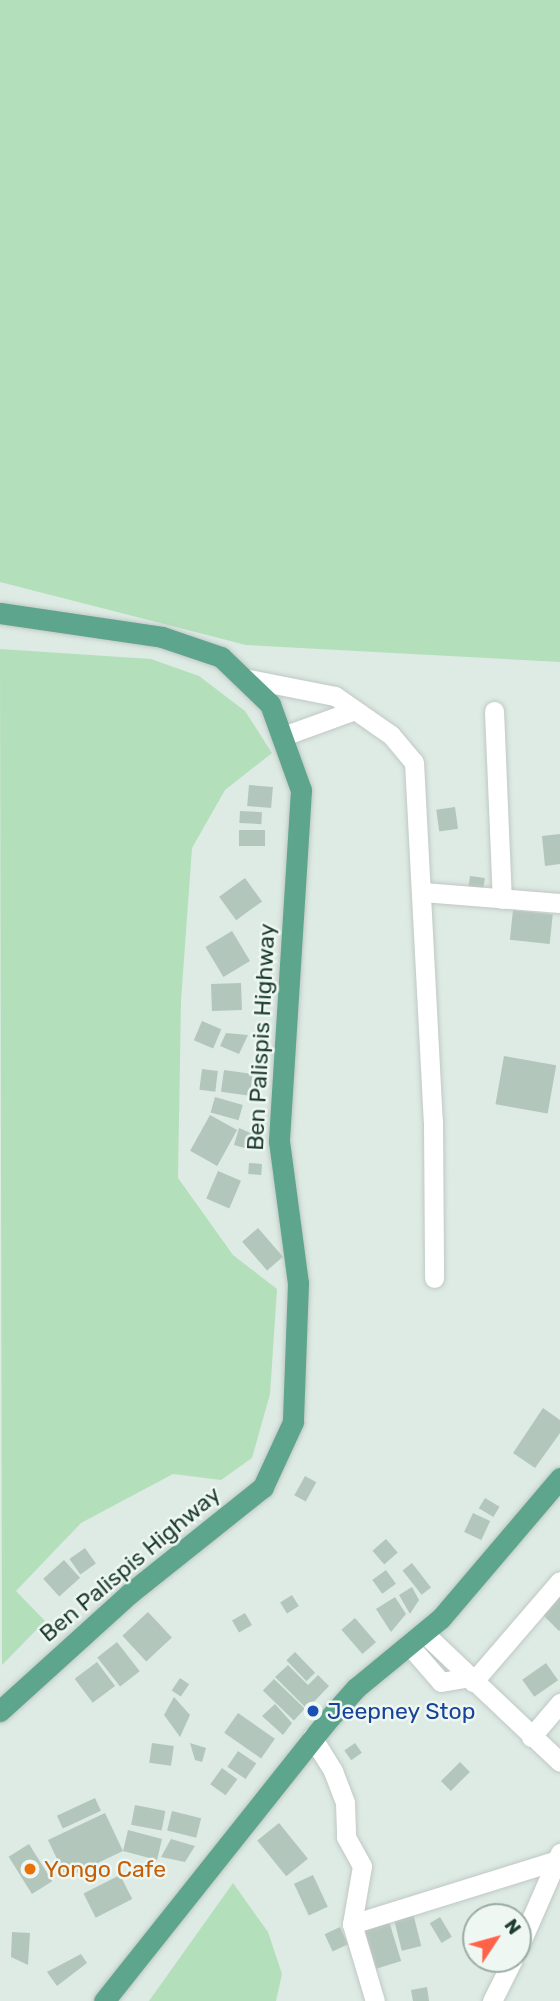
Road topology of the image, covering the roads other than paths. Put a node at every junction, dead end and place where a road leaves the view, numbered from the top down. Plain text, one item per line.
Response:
1 (0, 613) edge
2 (249, 679) junction
3 (355, 710) junction
4 (494, 711) dead end
5 (286, 735) junction
6 (422, 892) junction
7 (502, 899) junction
8 (560, 903) edge
9 (434, 1278) dead end
10 (560, 1478) edge
11 (560, 1581) edge
12 (416, 1639) junction
13 (470, 1680) junction
14 (560, 1703) edge
15 (0, 1712) edge
16 (531, 1737) junction
17 (312, 1738) junction
18 (560, 1762) edge
19 (559, 1856) edge
20 (532, 1917) edge
21 (352, 1924) junction
22 (506, 1973) edge
23 (104, 2001) edge
24 (374, 2001) edge
25 (492, 2001) edge

1 - 2 main road, Ben Palispis Highway
2 - 3 street
2 - 5 main road, Ben Palispis Highway
3 - 5 street
3 - 6 street
4 - 7 street
5 - 15 main road, Ben Palispis Highway
6 - 7 street
6 - 9 street
7 - 8 street
10 - 12 main road
11 - 13 street
12 - 13 street
12 - 17 main road
13 - 16 street
14 - 16 street
16 - 18 street
17 - 21 street
17 - 23 main road
19 - 20 street
19 - 21 street
21 - 24 street
22 - 25 street

